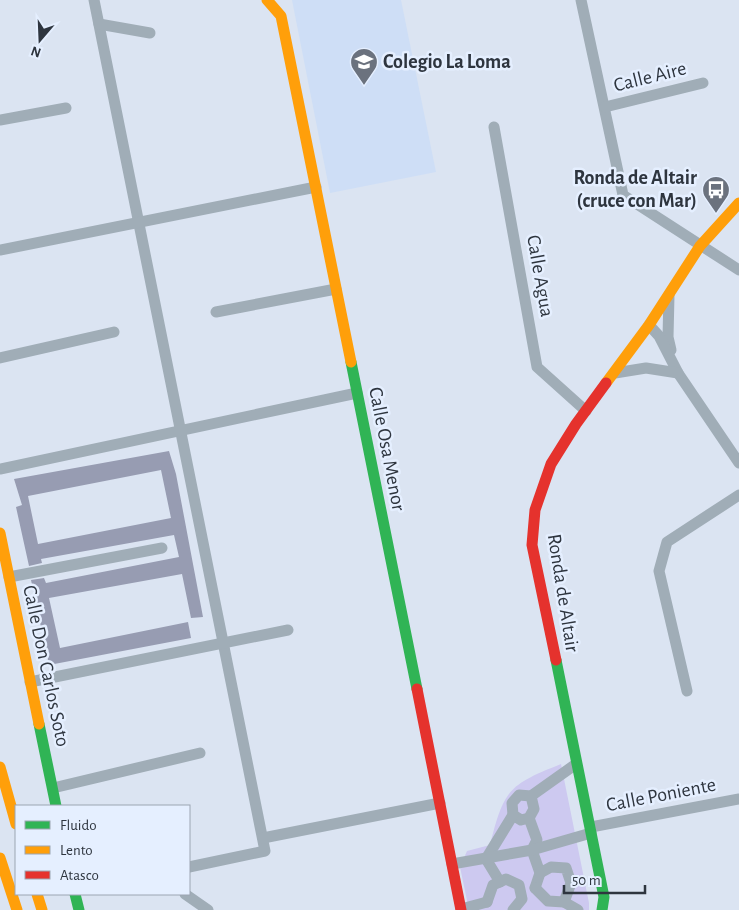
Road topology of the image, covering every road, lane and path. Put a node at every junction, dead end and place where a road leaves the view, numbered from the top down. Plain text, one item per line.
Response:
1 (94, 0) edge
2 (267, 0) edge
3 (581, 0) edge
4 (99, 24) junction
5 (150, 33) dead end
6 (703, 83) dead end
7 (605, 107) junction
8 (66, 108) dead end
9 (0, 120) edge
10 (494, 127) dead end
11 (316, 187) junction
12 (739, 203) edge
13 (139, 222) junction
14 (700, 246) junction
15 (0, 250) edge
16 (739, 270) edge
17 (336, 289) junction
18 (669, 294) junction
19 (216, 312) dead end
20 (649, 325) junction
21 (114, 332) dead end
22 (0, 358) edge
23 (615, 373) junction
24 (678, 373) junction
25 (357, 393) junction
26 (586, 411) junction
27 (181, 431) junction
28 (739, 463) edge
29 (0, 469) edge
30 (739, 496) edge
31 (0, 533) edge
32 (162, 548) dead end
33 (9, 578) junction
34 (288, 630) dead end
35 (223, 642) junction
36 (30, 682) junction
37 (687, 691) dead end
38 (200, 753) dead end
39 (576, 764) junction
40 (0, 768) edge
41 (53, 788) junction
42 (531, 796) junction
43 (739, 799) edge
44 (440, 804) junction
45 (56, 805) edge
46 (513, 815) junction
47 (529, 818) junction
48 (15, 820) edge
49 (591, 830) junction
50 (263, 838) junction
51 (532, 850) junction
52 (0, 858) edge
53 (486, 859) junction
54 (452, 864) junction
55 (190, 867) edge
56 (540, 873) junction
57 (500, 882) junction
58 (535, 888) junction
59 (521, 891) junction
60 (37, 895) edge
61 (75, 895) edge
62 (186, 895) edge
63 (604, 897) junction
64 (564, 902) junction
65 (491, 906) edge
66 (17, 910) edge
67 (42, 910) edge
68 (79, 910) edge
69 (208, 910) edge
70 (461, 910) edge
71 (513, 910) edge
72 (578, 910) edge
73 (602, 910) edge
74 (611, 910) edge

1 - 4 street
2 - 11 street, Calle Osa Menor
3 - 7 street, Calle Aire
4 - 5 street
4 - 13 street
6 - 7 street, Calle Aire
7 - 14 street, Calle Aire
8 - 9 street
10 - 26 street, Calle Agua
11 - 13 street
11 - 17 street, Calle Osa Menor
12 - 14 street, Ronda de Altair
13 - 15 street
13 - 27 street
14 - 16 street, Calle Aire
14 - 18 street, Ronda de Altair
17 - 19 street
17 - 25 street, Calle Osa Menor
18 - 20 street, Ronda de Altair
18 - 24 street
20 - 23 street, Ronda de Altair
20 - 24 street
21 - 22 street
23 - 24 street
23 - 26 street, Ronda de Altair
24 - 28 street
25 - 27 street
25 - 44 street, Calle Osa Menor
26 - 39 street, Ronda de Altair
27 - 29 street
27 - 35 street
30 - 37 street
31 - 33 street, Calle Don Carlos Soto
32 - 33 street
33 - 36 street, Calle Don Carlos Soto
34 - 35 street
35 - 36 street
35 - 50 street
36 - 41 street, Calle Don Carlos Soto
38 - 41 street
39 - 42 street
39 - 49 street, Ronda de Altair
40 - 48 street
41 - 45 street, Calle Don Carlos Soto
42 - 46 street
42 - 47 street
43 - 49 street, Calle Poniente
44 - 50 street
44 - 54 street, Calle Osa Menor
46 - 47 street
46 - 53 street
47 - 51 street
49 - 51 street, Calle Poniente
49 - 63 street, Ronda de Altair
50 - 55 street
51 - 53 street, Calle Poniente
51 - 56 street
52 - 66 street
53 - 54 street, Calle Poniente
53 - 57 street
54 - 70 street, Calle Osa Menor
56 - 58 street
56 - 64 street
57 - 59 street
57 - 65 street
58 - 59 street
58 - 64 street
59 - 71 street
60 - 67 street
61 - 68 street
62 - 69 street
63 - 73 street, Ronda de Altair
63 - 74 street, Ronda de Altair
64 - 72 street
65 - 70 street

